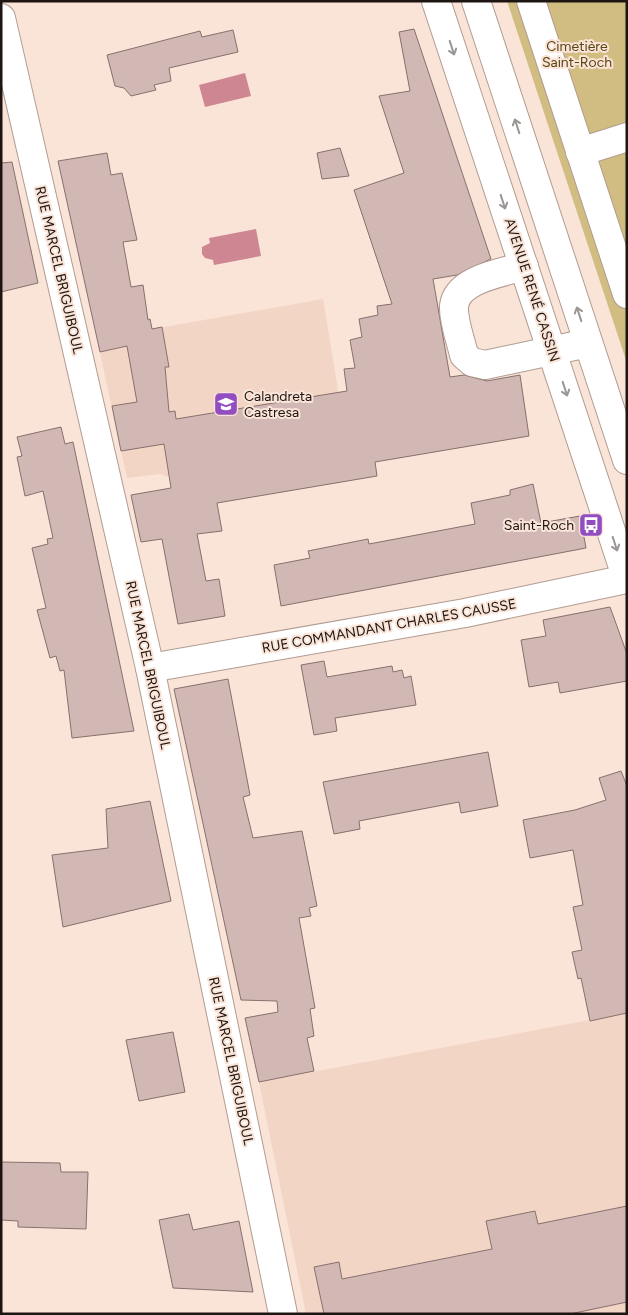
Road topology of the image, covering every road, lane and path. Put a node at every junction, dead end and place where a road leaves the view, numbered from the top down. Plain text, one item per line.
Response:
1 (436, 1) edge
2 (476, 1) edge
3 (531, 1) edge
4 (1, 18) edge
5 (627, 137) edge
6 (580, 152) junction
7 (529, 163) junction
8 (494, 174) junction
9 (524, 266) junction
10 (627, 294) edge
11 (588, 343) junction
12 (552, 352) junction
13 (627, 460) edge
14 (627, 579) edge
15 (150, 668) junction
16 (283, 1314) edge

1 -> 8 street, AVENUE RENÉ CASSIN
7 -> 2 street
3 - 6 street
4 - 15 street, RUE MARCEL BRIGUIBOUL
5 - 6 street
6 - 10 street
7 - 8 street
11 -> 7 street
8 -> 9 street, AVENUE RENÉ CASSIN
9 - 12 street, AVENUE RENÉ CASSIN
9 - 12 street
11 - 12 street
11 - 13 street
12 -> 14 street, AVENUE RENÉ CASSIN
14 - 15 street, RUE COMMANDANT CHARLES CAUSSE
15 - 16 street, RUE MARCEL BRIGUIBOUL

